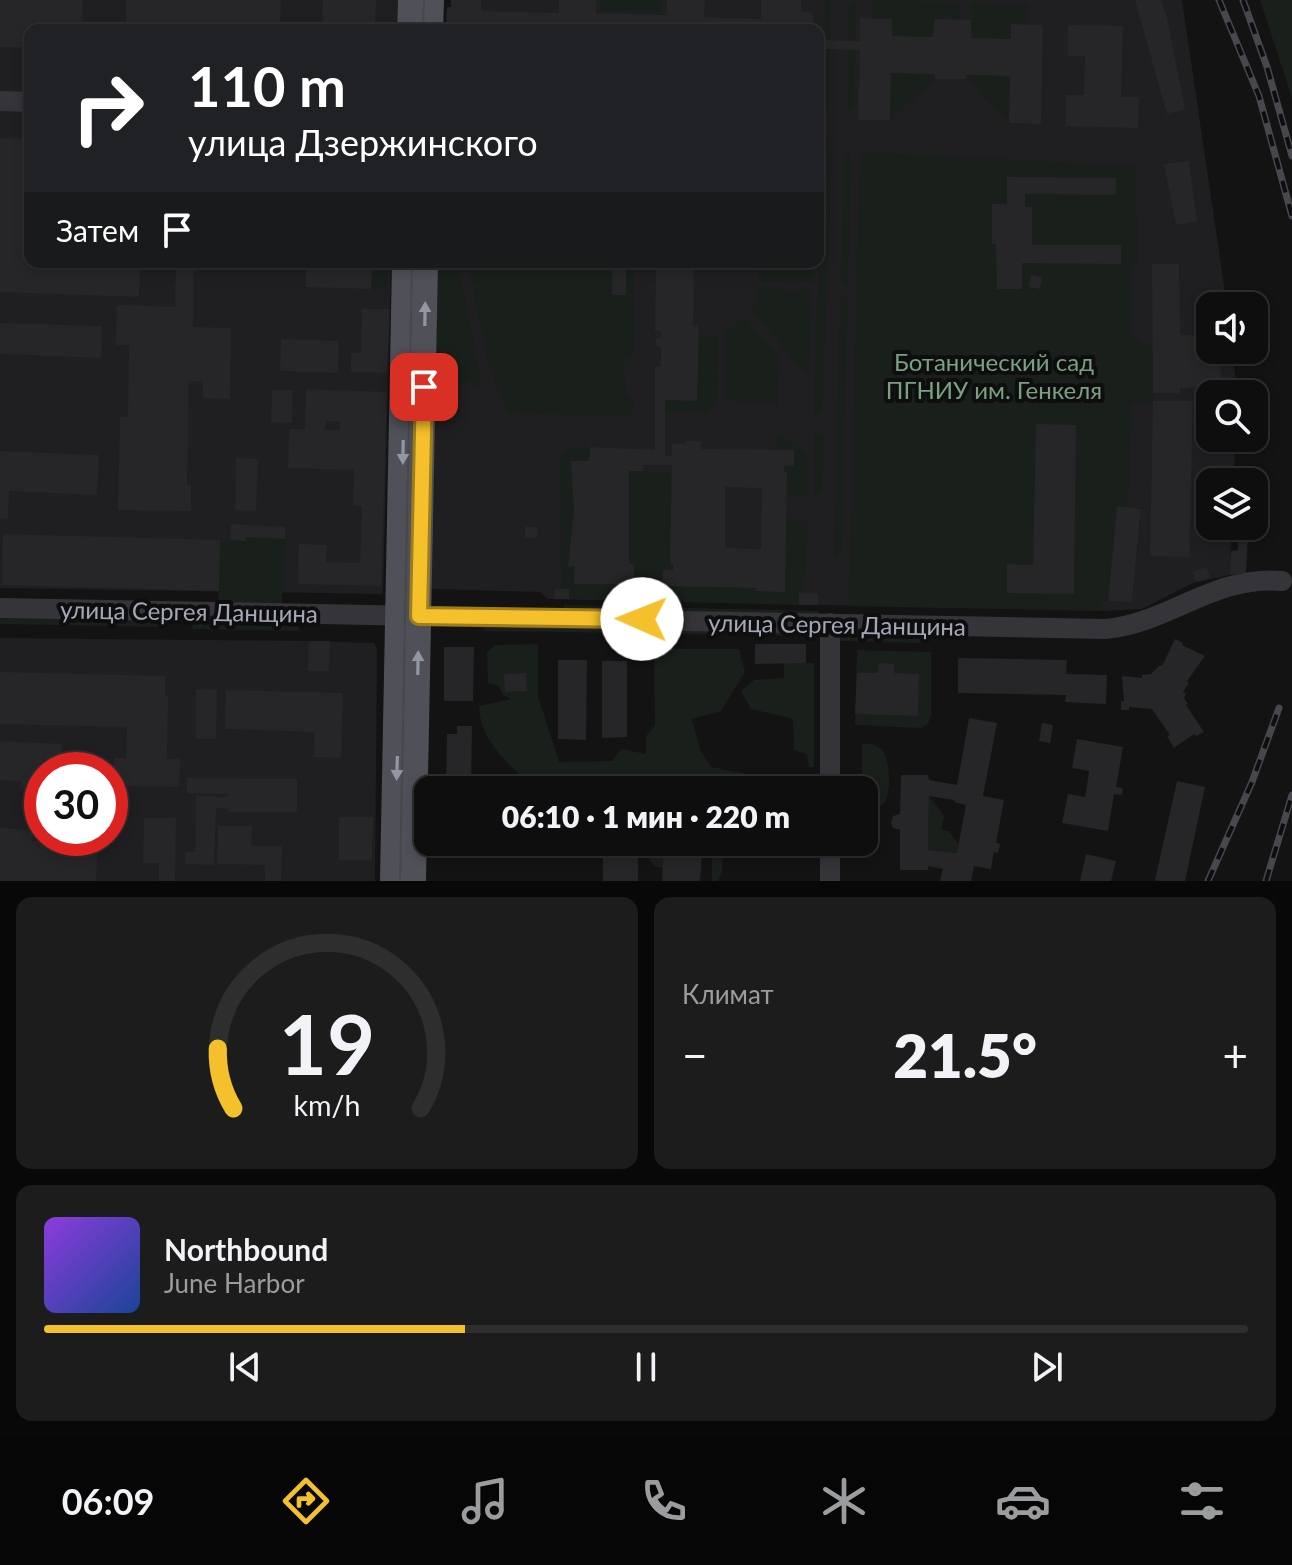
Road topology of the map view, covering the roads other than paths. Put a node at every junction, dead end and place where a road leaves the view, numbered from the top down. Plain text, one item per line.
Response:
1 (411, 0) edge
2 (431, 0) edge
3 (410, 24) edge
4 (430, 24) edge
5 (0, 101) edge
6 (24, 102) edge
7 (405, 268) edge
8 (425, 268) edge
9 (1282, 581) dead end
10 (0, 608) edge
11 (409, 616) junction
12 (830, 623) junction
13 (830, 776) edge
14 (830, 856) edge
15 (393, 881) edge
16 (413, 881) edge
17 (830, 881) edge

1 - 3 main road
2 - 4 main road
5 - 6 street
7 -> 11 main road
11 -> 8 main road
9 - 12 street, улица Сергея Данщина
10 - 11 street, улица Сергея Данщина
11 - 12 street, улица Сергея Данщина
11 -> 15 main road
16 -> 11 main road
12 - 13 street
14 - 17 street

